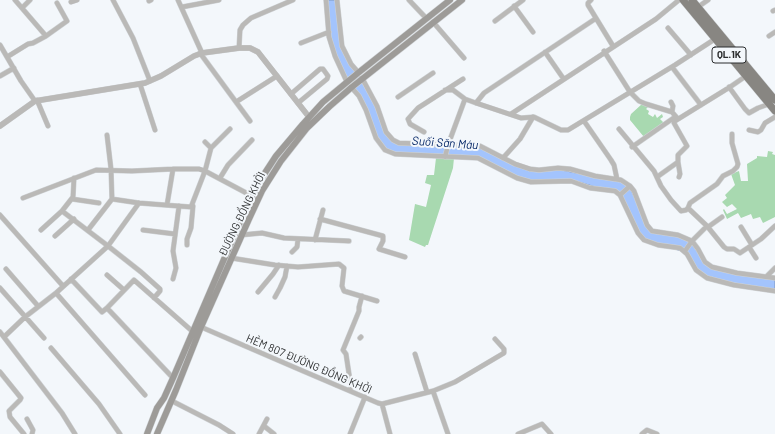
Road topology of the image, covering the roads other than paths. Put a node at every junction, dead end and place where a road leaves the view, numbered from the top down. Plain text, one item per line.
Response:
1 (15, 0) edge
2 (30, 0) edge
3 (77, 0) edge
4 (112, 0) edge
5 (178, 0) edge
6 (219, 0) edge
7 (293, 0) edge
8 (326, 0) edge
9 (338, 0) edge
10 (409, 0) edge
11 (450, 0) edge
12 (462, 0) edge
13 (523, 0) edge
14 (591, 0) edge
15 (679, 0) edge
16 (683, 0) edge
17 (692, 0) edge
18 (708, 0) edge
19 (71, 2) dead end
20 (57, 3) dead end
21 (514, 6) junction
22 (182, 7) junction
23 (698, 7) junction
24 (22, 8) junction
25 (426, 18) junction
26 (596, 19) junction
27 (495, 21) dead end
28 (434, 22) junction
29 (668, 28) dead end
30 (329, 32) junction
31 (533, 32) dead end
32 (775, 32) edge
33 (46, 36) junction
34 (769, 36) dead end
35 (715, 39) junction
36 (301, 43) dead end
37 (0, 45) edge
38 (613, 46) junction
39 (239, 48) junction
40 (546, 52) junction
41 (604, 52) junction
42 (201, 53) junction
43 (691, 55) junction
44 (7, 57) junction
45 (464, 58) dead end
46 (672, 67) junction
47 (14, 68) junction
48 (358, 73) junction
49 (433, 73) dead end
50 (0, 76) edge
51 (277, 76) junction
52 (746, 76) junction
53 (563, 78) junction
54 (362, 79) junction
55 (463, 79) dead end
56 (150, 81) junction
57 (140, 84) junction
58 (349, 84) junction
59 (729, 87) junction
60 (445, 90) junction
61 (630, 92) junction
62 (291, 94) junction
63 (398, 97) dead end
64 (465, 99) junction
65 (36, 100) junction
66 (236, 102) junction
67 (671, 102) dead end
68 (772, 102) edge
69 (298, 103) junction
70 (476, 103) junction
71 (701, 105) junction
72 (775, 111) edge
73 (672, 112) junction
74 (510, 114) junction
75 (533, 117) junction
76 (775, 117) edge
77 (677, 118) junction
78 (311, 119) junction
79 (250, 121) dead end
80 (584, 121) junction
81 (0, 126) edge
82 (48, 126) dead end
83 (230, 129) dead end
84 (619, 129) dead end
85 (155, 130) dead end
86 (749, 130) dead end
87 (424, 132) dead end
88 (732, 134) dead end
89 (107, 135) dead end
90 (252, 140) dead end
91 (205, 142) dead end
92 (448, 145) junction
93 (632, 147) junction
94 (211, 148) junction
95 (445, 157) junction
96 (503, 158) junction
97 (678, 162) junction
98 (111, 169) junction
99 (173, 169) junction
100 (205, 170) junction
101 (657, 177) junction
102 (679, 177) dead end
103 (74, 178) junction
104 (220, 178) junction
105 (616, 179) junction
106 (630, 186) junction
107 (620, 195) junction
108 (252, 196) junction
109 (24, 198) dead end
110 (72, 199) junction
111 (112, 199) junction
112 (99, 203) dead end
113 (139, 203) junction
114 (167, 205) junction
115 (179, 206) junction
116 (192, 206) junction
117 (688, 208) junction
118 (323, 210) dead end
119 (62, 211) junction
120 (0, 215) edge
121 (722, 217) dead end
122 (74, 219) junction
123 (320, 220) junction
124 (775, 226) edge
125 (707, 227) junction
126 (741, 227) dead end
127 (41, 230) dead end
128 (88, 230) junction
129 (143, 230) dead end
130 (175, 234) junction
131 (241, 235) junction
132 (56, 236) dead end
133 (298, 239) junction
134 (315, 240) junction
135 (349, 241) dead end
136 (692, 241) junction
137 (187, 245) dead end
138 (108, 246) junction
139 (750, 246) junction
140 (685, 251) junction
141 (292, 252) dead end
142 (405, 257) dead end
143 (231, 258) junction
144 (756, 258) dead end
145 (279, 265) junction
146 (287, 266) junction
147 (775, 268) edge
148 (6, 269) dead end
149 (107, 275) dead end
150 (766, 277) junction
151 (775, 278) edge
152 (71, 279) junction
153 (173, 279) dead end
154 (63, 286) junction
155 (0, 288) edge
156 (124, 290) junction
157 (775, 291) edge
158 (258, 292) dead end
159 (56, 293) junction
160 (362, 296) junction
161 (274, 297) dead end
162 (154, 298) junction
163 (378, 301) dead end
164 (38, 306) junction
165 (107, 308) junction
166 (25, 317) junction
167 (198, 325) junction
168 (192, 331) junction
169 (0, 332) edge
170 (4, 337) junction
171 (44, 338) dead end
172 (495, 339) dead end
173 (51, 348) dead end
174 (415, 354) dead end
175 (0, 372) edge
176 (173, 378) junction
177 (350, 391) junction
178 (433, 391) junction
179 (427, 392) junction
180 (145, 395) dead end
181 (365, 397) junction
182 (172, 401) junction
183 (382, 404) junction
184 (27, 419) dead end
185 (267, 419) dead end
186 (264, 426) junction
187 (148, 433) edge
188 (159, 433) edge
189 (24, 434) edge
190 (32, 434) edge
191 (75, 434) edge
192 (120, 434) edge
193 (232, 434) edge
194 (259, 434) edge
195 (274, 434) edge
196 (350, 434) edge
197 (390, 434) edge
198 (448, 434) edge
199 (518, 434) edge
200 (551, 434) edge
201 (642, 434) edge
202 (657, 434) edge

1 - 24 street
2 - 24 street
3 - 19 street
4 - 56 street
5 - 22 street
6 - 22 street
7 - 39 street
8 - 30 street
9 - 48 street
10 - 25 street
11 - 25 main road, ĐƯỜNG ĐỒNG KHỞI
12 - 28 main road, ĐƯỜNG ĐỒNG KHỞI
13 - 21 street
14 - 26 street
15 - 38 street
16 - 35 main road, QL.1K
17 - 23 main road, QL.1K
18 - 23 street
20 - 33 street
21 - 27 street
21 - 31 street
22 - 42 street
23 - 68 main road, QL.1K
24 - 33 street
25 - 28 main road
25 - 48 main road, ĐƯỜNG ĐỒNG KHỞI
26 - 38 street
26 - 40 street
28 - 45 street
28 - 54 main road, ĐƯỜNG ĐỒNG KHỞI
29 - 43 street
30 - 36 street
30 - 58 street
32 - 34 street
33 - 44 street
35 - 43 street
35 - 52 main road, QL.1K
37 - 44 street
38 - 41 street
39 - 42 street
39 - 51 street
40 - 53 street
40 - 70 street
41 - 53 street
41 - 61 street
42 - 56 street
42 - 66 street
43 - 46 street
44 - 47 street
46 - 61 street
46 - 71 street
47 - 50 street
47 - 65 street
48 - 58 main road, ĐƯỜNG ĐỒNG KHỞI
49 - 63 street
51 - 62 street
51 - 66 street
52 - 59 street
52 - 68 main road, QL.1K
53 - 74 street
54 - 58 main road, ĐƯỜNG ĐỒNG KHỞI
54 - 92 street
55 - 60 street
56 - 57 street
57 - 65 street
57 - 85 street
58 - 78 main road, ĐƯỜNG ĐỒNG KHỞI
58 - 95 street
59 - 68 street
59 - 71 street
60 - 64 street
60 - 87 street
61 - 73 street
61 - 80 street
62 - 69 street
62 - 69 street
64 - 70 street
64 - 92 street
65 - 81 street
65 - 82 street
66 - 79 street
67 - 73 street
68 - 72 main road, QL.1K
69 - 78 street
70 - 74 street
71 - 77 street
73 - 77 street
74 - 75 street
75 - 80 street
75 - 96 street
76 - 86 street
77 - 93 street
77 - 97 street
78 - 108 main road, ĐƯỜNG ĐỒNG KHỞI
78 - 131 main road, ĐƯỜNG ĐỒNG KHỞI
80 - 105 street
83 - 94 street
84 - 93 street
88 - 117 street
89 - 98 street
90 - 104 street
91 - 94 street
92 - 95 street
92 - 96 street
93 - 101 street
94 - 100 street
95 - 107 street
96 - 105 street
97 - 101 street
97 - 102 street
98 - 99 street
98 - 103 street
98 - 111 street
99 - 100 street
99 - 114 street
100 - 104 street
100 - 116 street
101 - 117 street
103 - 109 street
103 - 110 street
104 - 108 street
105 - 106 street
106 - 107 street
106 - 136 street
107 - 140 street
108 - 167 main road, ĐƯỜNG ĐỒNG KHỞI
110 - 112 street
110 - 119 street
111 - 113 street
111 - 128 street
113 - 114 street
113 - 138 street
114 - 115 street
115 - 116 street
115 - 130 street
116 - 137 street
117 - 125 street
118 - 123 street
119 - 122 street
119 - 127 street
120 - 154 street
121 - 125 street
122 - 128 street
122 - 132 street
123 - 134 street
123 - 142 street
124 - 139 street
125 - 136 street
125 - 139 street
126 - 139 street
128 - 138 street
129 - 130 street
130 - 153 street
131 - 133 street
131 - 143 main road, ĐƯỜNG ĐỒNG KHỞI
133 - 134 street
133 - 141 street
134 - 135 street
136 - 140 street
136 - 150 street
138 - 152 street
138 - 162 street
139 - 144 street
140 - 157 street
143 - 145 street
143 - 167 main road, ĐƯỜNG ĐỒNG KHỞI
145 - 146 street
145 - 158 street
146 - 160 street
146 - 161 street
147 - 150 street
148 - 164 street
149 - 156 street
150 - 151 street
152 - 154 street
152 - 165 street
154 - 159 street
155 - 166 street
156 - 162 street
156 - 165 street
159 - 164 street
159 - 180 street
160 - 163 street
160 - 177 street
162 - 168 street
164 - 166 street
165 - 176 street
166 - 170 street
166 - 171 street
167 - 168 main road, ĐƯỜNG ĐỒNG KHỞI
167 - 177 street, HẺM 807 ĐƯỜNG ĐỒNG KHỞI
167 - 182 main road, ĐƯỜNG ĐỒNG KHỞI
168 - 176 main road, ĐƯỜNG ĐỒNG KHỞI
169 - 170 street
170 - 191 street
172 - 178 street
173 - 192 street
174 - 179 street
175 - 189 street
176 - 187 main road, ĐƯỜNG ĐỒNG KHỞI
177 - 181 street, HẺM 807 ĐƯỜNG ĐỒNG KHỞI
178 - 179 street
178 - 198 street
179 - 183 street
181 - 183 street, HẺM 807 ĐƯỜNG ĐỒNG KHỞI
181 - 196 street
182 - 188 main road, ĐƯỜNG ĐỒNG KHỞI
182 - 193 street
183 - 197 street, HẺM 807 ĐƯỜNG ĐỒNG KHỞI
184 - 190 street
185 - 186 street
186 - 194 street
186 - 195 street
199 - 200 street
201 - 202 street

